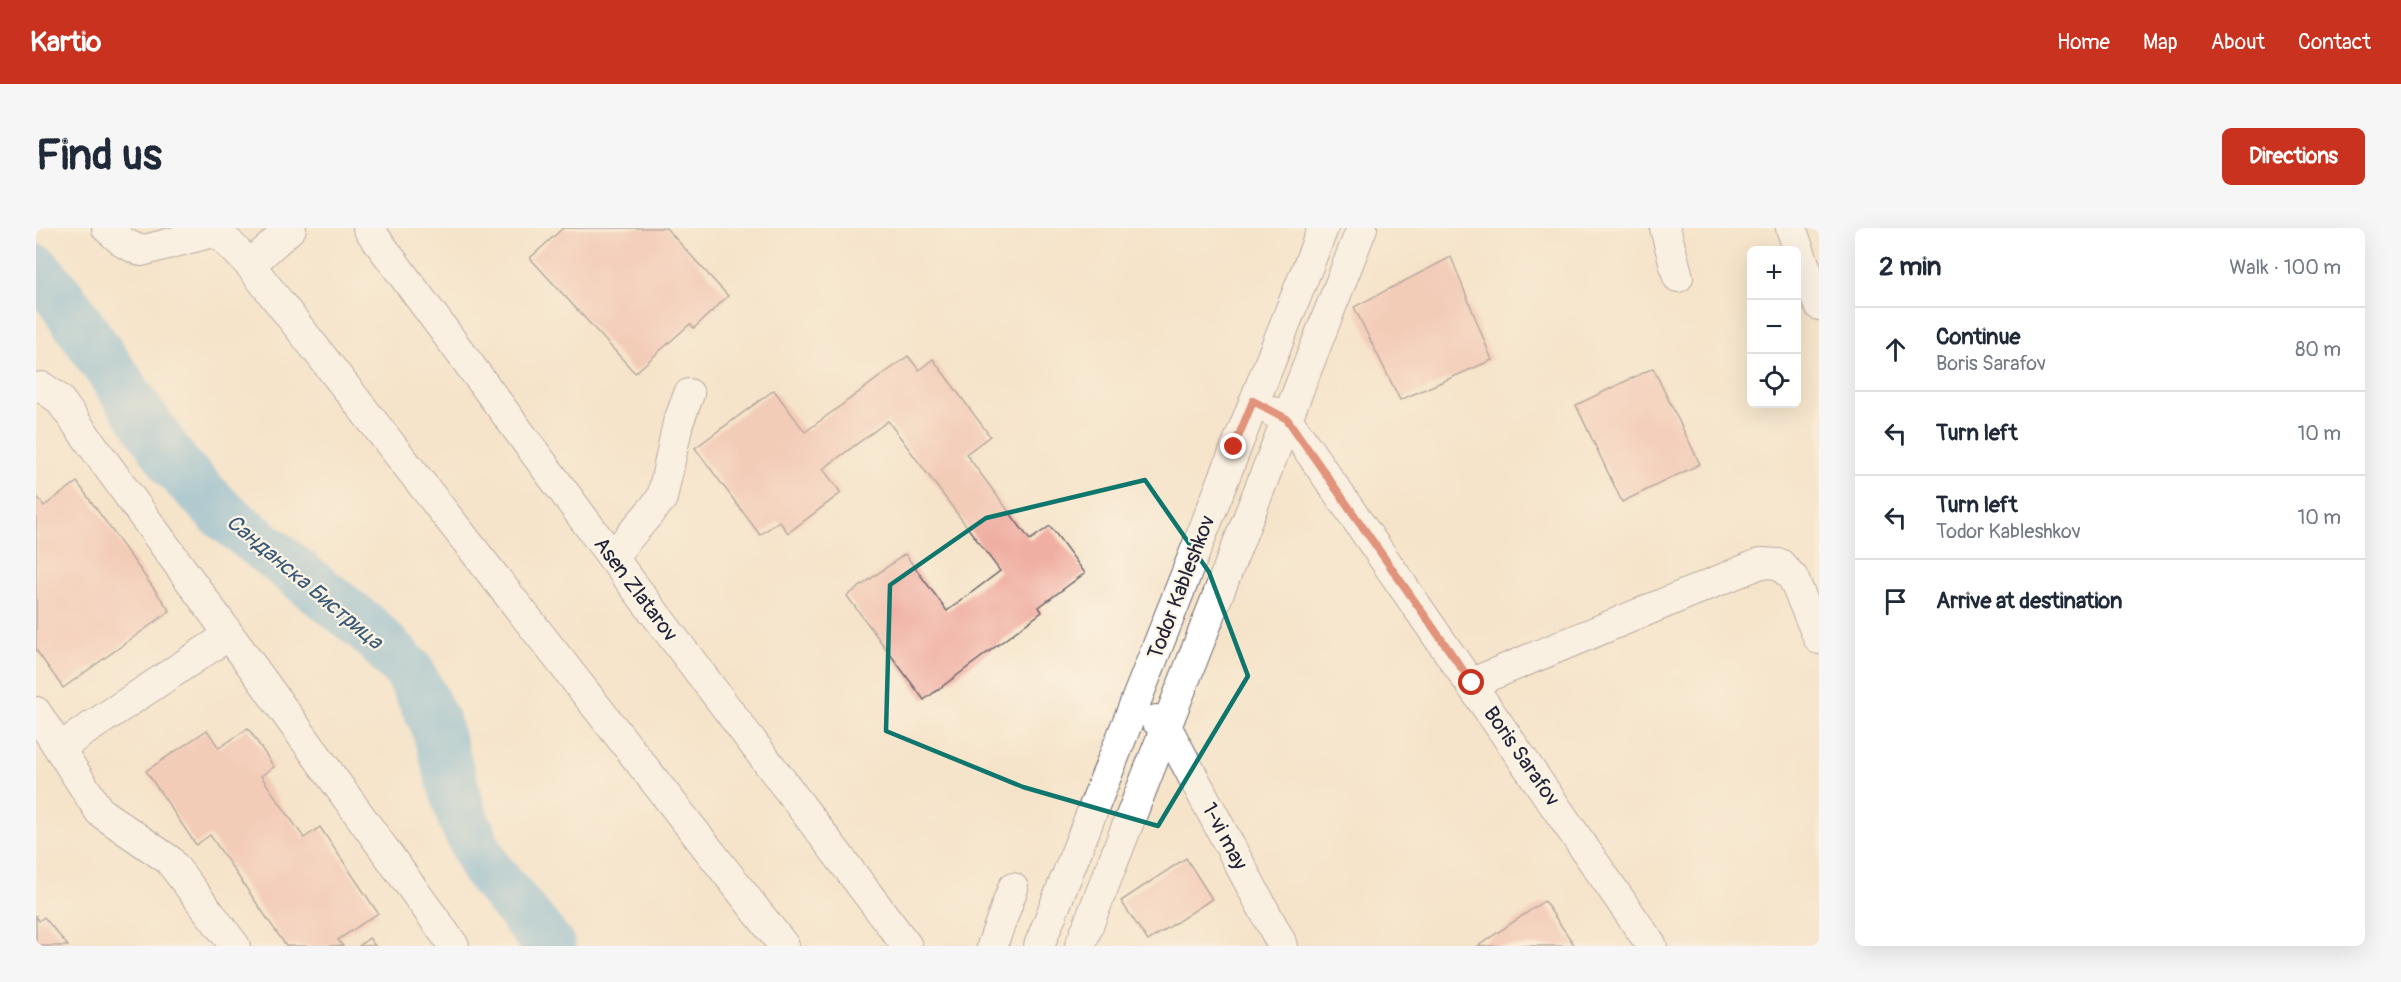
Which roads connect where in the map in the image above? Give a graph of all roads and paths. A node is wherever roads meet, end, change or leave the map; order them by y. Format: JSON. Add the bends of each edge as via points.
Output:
{"nodes":[{"id":1,"x":107,"y":228,"type":"edge"},
{"id":2,"x":291,"y":228,"type":"edge"},
{"id":3,"x":368,"y":228,"type":"edge"},
{"id":4,"x":1323,"y":228,"type":"edge"},
{"id":5,"x":1362,"y":228,"type":"edge"},
{"id":6,"x":1665,"y":228,"type":"edge"},
{"id":7,"x":1791,"y":228,"type":"edge"},
{"id":8,"x":250,"y":265,"type":"junction"},
{"id":9,"x":1678,"y":277,"type":"dead end"},
{"id":10,"x":1819,"y":305,"type":"edge"},
{"id":11,"x":36,"y":388,"type":"edge"},
{"id":12,"x":689,"y":394,"type":"dead end"},
{"id":13,"x":1253,"y":401,"type":"junction"},
{"id":14,"x":1287,"y":419,"type":"junction"},
{"id":15,"x":612,"y":558,"type":"junction"},
{"id":16,"x":229,"y":635,"type":"junction"},
{"id":17,"x":1819,"y":639,"type":"edge"},
{"id":18,"x":1472,"y":683,"type":"junction"},
{"id":19,"x":1132,"y":708,"type":"junction"},
{"id":20,"x":36,"y":712,"type":"edge"},
{"id":21,"x":1166,"y":726,"type":"junction"},
{"id":22,"x":59,"y":748,"type":"junction"},
{"id":23,"x":1013,"y":888,"type":"dead end"},
{"id":24,"x":235,"y":946,"type":"edge"},
{"id":25,"x":454,"y":946,"type":"edge"},
{"id":26,"x":784,"y":946,"type":"edge"},
{"id":27,"x":907,"y":946,"type":"edge"},
{"id":28,"x":992,"y":946,"type":"edge"},
{"id":29,"x":1039,"y":946,"type":"edge"},
{"id":30,"x":1080,"y":946,"type":"edge"},
{"id":31,"x":1283,"y":946,"type":"edge"},
{"id":32,"x":1652,"y":946,"type":"edge"}],
"edges":[{"from":1,"to":8,"type":"street","via":[[141,251],[213,232]]},
{"from":2,"to":8,"type":"street"},
{"from":3,"to":15,"type":"street","name":"Asen Zlatarov"},
{"from":4,"to":13,"type":"street","name":"Todor Kableshkov"},
{"from":5,"to":14,"type":"street","name":"Todor Kableshkov"},
{"from":6,"to":9,"type":"street"},
{"from":7,"to":10,"type":"street"},
{"from":8,"to":26,"type":"street"},
{"from":11,"to":16,"type":"street","via":[[42,387],[59,399]]},
{"from":12,"to":15,"type":"street","via":[[678,423],[662,498]]},
{"from":13,"to":14,"type":"street"},
{"from":13,"to":19,"type":"street","name":"Todor Kableshkov"},
{"from":14,"to":18,"type":"street","name":"Boris Sarafov"},
{"from":14,"to":21,"type":"street","name":"Todor Kableshkov"},
{"from":15,"to":27,"type":"street","name":"Asen Zlatarov"},
{"from":16,"to":22,"type":"street"},
{"from":16,"to":25,"type":"street"},
{"from":17,"to":18,"type":"street","via":[[1793,578],[1780,564],[1761,563]]},
{"from":18,"to":32,"type":"street","name":"Boris Sarafov"},
{"from":19,"to":21,"type":"street"},
{"from":19,"to":29,"type":"street","name":"Todor Kableshkov"},
{"from":20,"to":22,"type":"street"},
{"from":21,"to":30,"type":"street","name":"Todor Kableshkov"},
{"from":21,"to":31,"type":"street","name":"1-vi may"},
{"from":22,"to":24,"type":"street","via":[[100,812],[169,860]]},
{"from":23,"to":28,"type":"street"}]}
